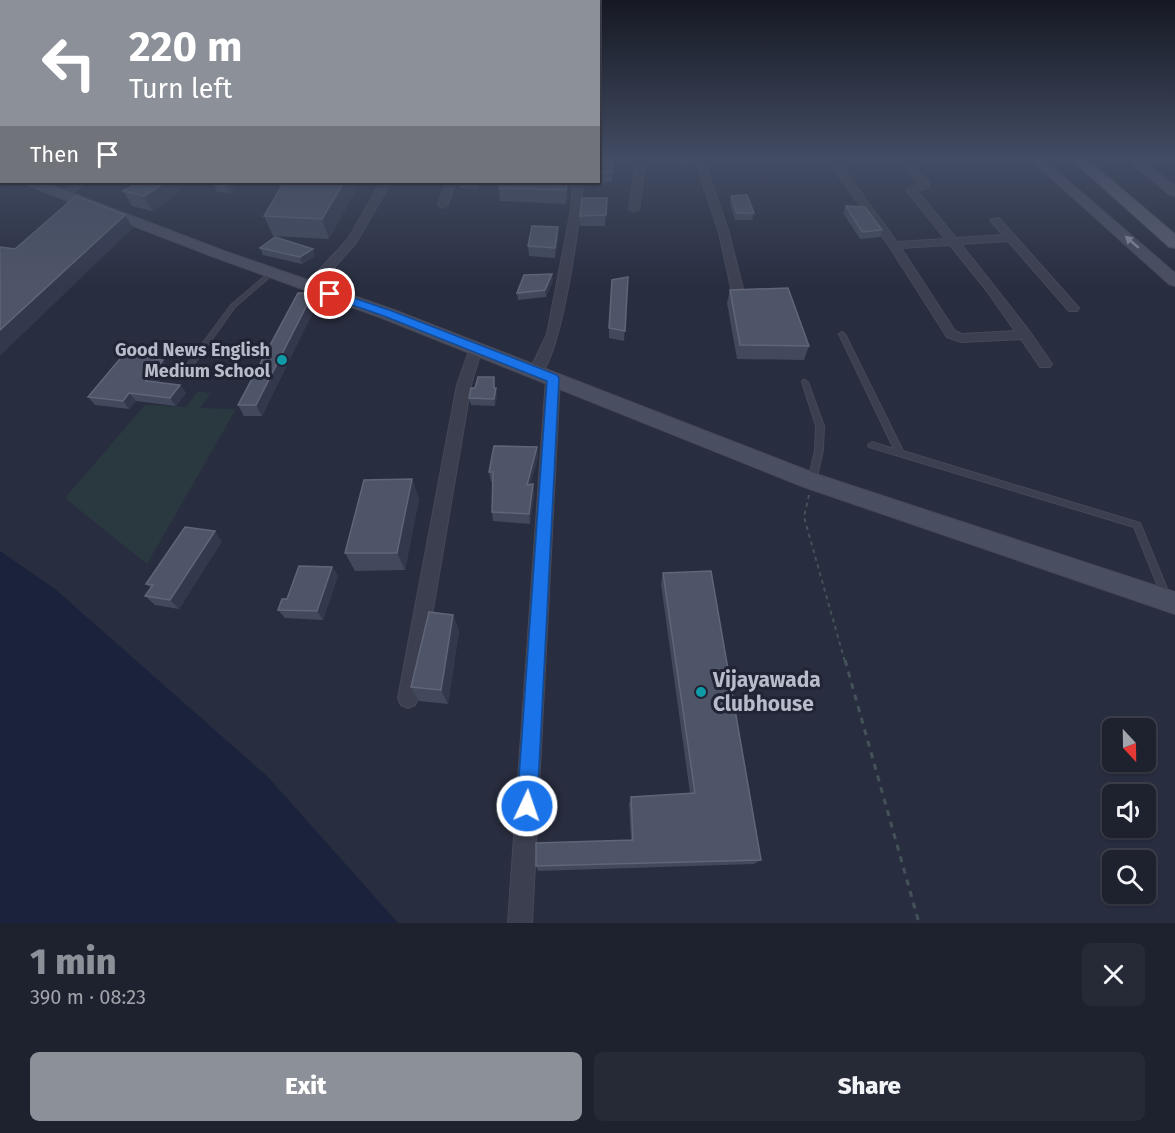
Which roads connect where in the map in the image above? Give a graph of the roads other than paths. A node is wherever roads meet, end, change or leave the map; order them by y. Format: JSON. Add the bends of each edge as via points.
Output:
{"nodes":[{"id":1,"x":89,"y":203,"type":"edge"},
{"id":2,"x":374,"y":203,"type":"edge"},
{"id":3,"x":576,"y":203,"type":"edge"},
{"id":4,"x":635,"y":203,"type":"edge"},
{"id":5,"x":714,"y":203,"type":"edge"},
{"id":6,"x":863,"y":203,"type":"edge"},
{"id":7,"x":922,"y":203,"type":"edge"},
{"id":8,"x":1086,"y":203,"type":"edge"},
{"id":9,"x":1131,"y":203,"type":"edge"},
{"id":10,"x":1151,"y":203,"type":"edge"},
{"id":11,"x":634,"y":209,"type":"dead end"},
{"id":12,"x":995,"y":220,"type":"dead end"},
{"id":13,"x":1175,"y":223,"type":"edge"},
{"id":14,"x":1011,"y":238,"type":"junction"},
{"id":15,"x":953,"y":241,"type":"junction"},
{"id":16,"x":1175,"y":243,"type":"edge"},
{"id":17,"x":894,"y":245,"type":"junction"},
{"id":18,"x":271,"y":273,"type":"junction"},
{"id":19,"x":1175,"y":281,"type":"edge"},
{"id":20,"x":310,"y":287,"type":"junction"},
{"id":21,"x":739,"y":297,"type":"edge"},
{"id":22,"x":1073,"y":308,"type":"dead end"},
{"id":23,"x":842,"y":334,"type":"dead end"},
{"id":24,"x":1026,"y":335,"type":"junction"},
{"id":25,"x":476,"y":348,"type":"junction"},
{"id":26,"x":1045,"y":364,"type":"dead end"},
{"id":27,"x":188,"y":369,"type":"dead end"},
{"id":28,"x":544,"y":375,"type":"junction"},
{"id":29,"x":805,"y":382,"type":"dead end"},
{"id":30,"x":872,"y":445,"type":"dead end"},
{"id":31,"x":900,"y":453,"type":"junction"},
{"id":32,"x":812,"y":481,"type":"junction"},
{"id":33,"x":1171,"y":601,"type":"edge"},
{"id":34,"x":408,"y":698,"type":"dead end"},
{"id":35,"x":520,"y":923,"type":"edge"}],
"edges":[{"from":1,"to":18,"type":"street"},
{"from":2,"to":20,"type":"street","via":[[352,241]]},
{"from":3,"to":28,"type":"street"},
{"from":4,"to":11,"type":"street"},
{"from":5,"to":21,"type":"street"},
{"from":6,"to":17,"type":"street"},
{"from":7,"to":15,"type":"street"},
{"from":19,"to":8,"type":"street","one_way":true},
{"from":9,"to":16,"type":"main road"},
{"from":10,"to":13,"type":"main road"},
{"from":12,"to":14,"type":"street"},
{"from":14,"to":15,"type":"street"},
{"from":14,"to":22,"type":"street"},
{"from":15,"to":17,"type":"street"},
{"from":15,"to":24,"type":"street"},
{"from":17,"to":24,"type":"street","via":[[955,337]]},
{"from":18,"to":20,"type":"street"},
{"from":18,"to":27,"type":"lane","via":[[232,306]]},
{"from":20,"to":25,"type":"street"},
{"from":23,"to":31,"type":"lane"},
{"from":24,"to":26,"type":"street"},
{"from":25,"to":28,"type":"street"},
{"from":25,"to":34,"type":"street","via":[[464,385]]},
{"from":28,"to":32,"type":"street"},
{"from":28,"to":35,"type":"street"},
{"from":29,"to":32,"type":"lane","via":[[820,426]]},
{"from":30,"to":31,"type":"lane"},
{"from":31,"to":33,"type":"lane","via":[[1137,525]]},
{"from":32,"to":33,"type":"street"}]}
